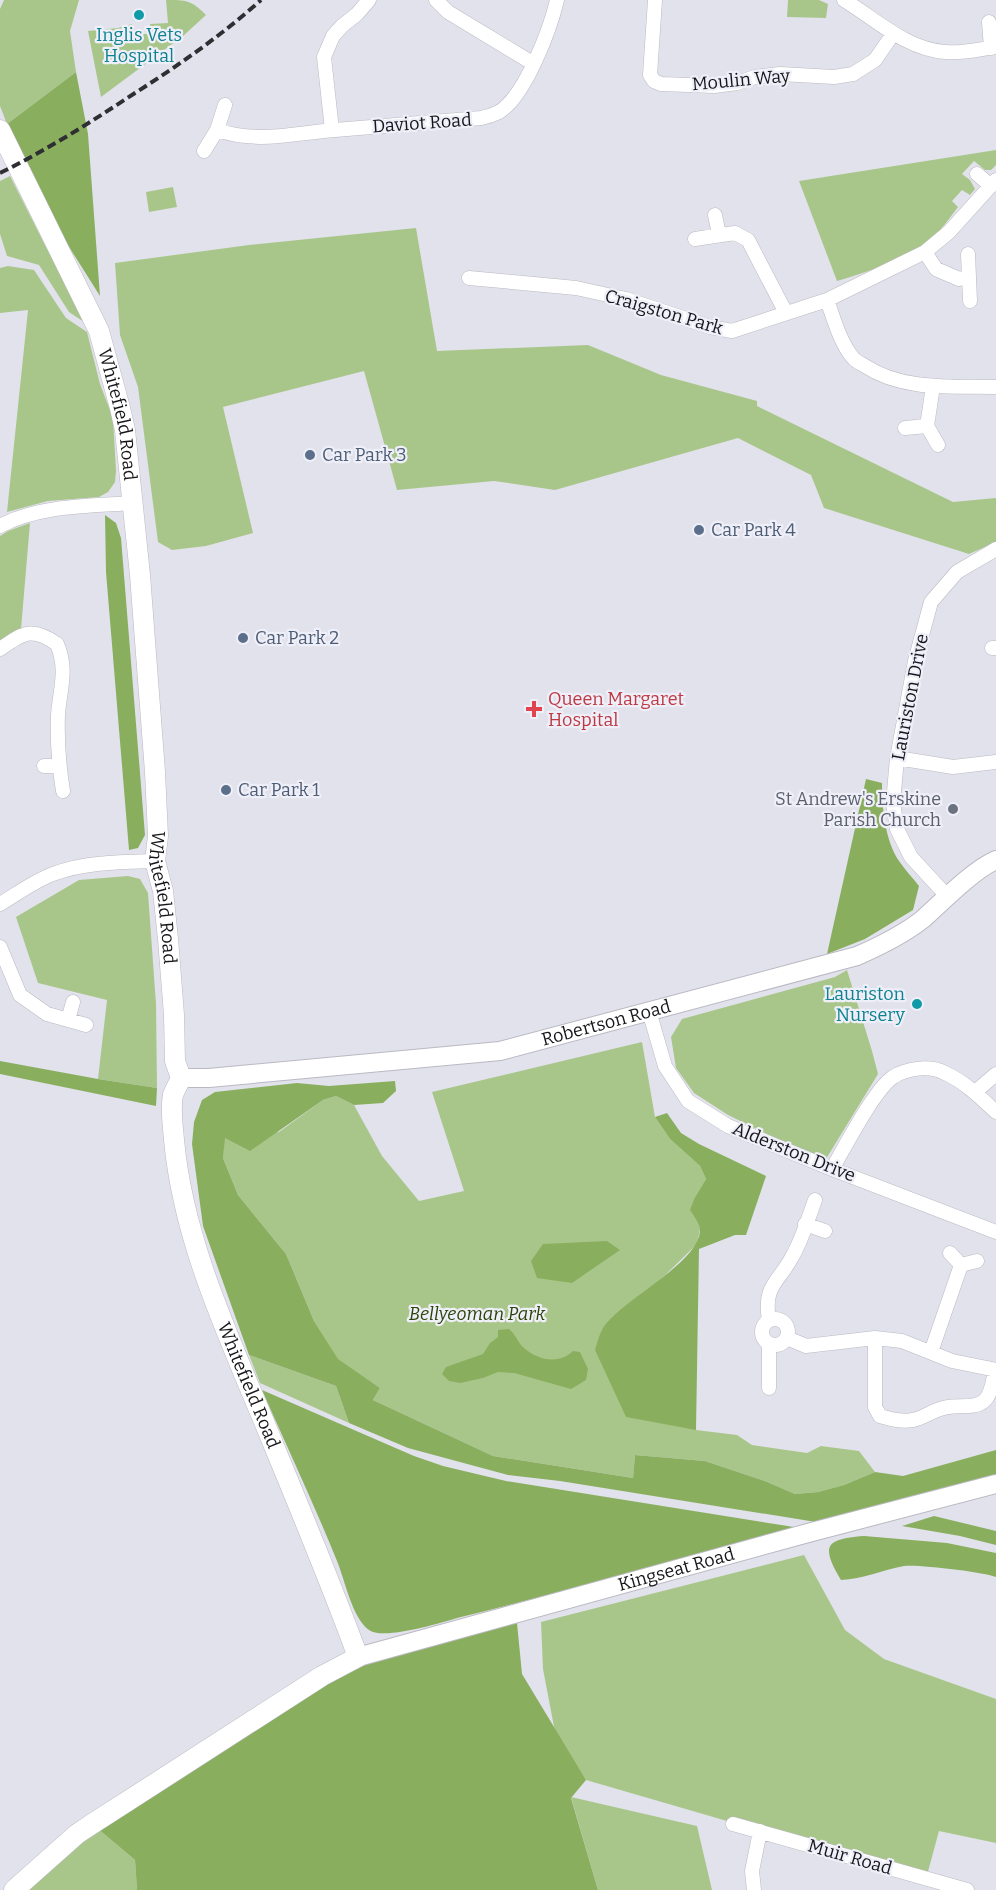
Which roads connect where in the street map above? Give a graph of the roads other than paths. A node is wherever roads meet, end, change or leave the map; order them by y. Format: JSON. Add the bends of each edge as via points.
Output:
{"nodes":[{"id":1,"x":369,"y":0,"type":"edge"},
{"id":2,"x":435,"y":0,"type":"edge"},
{"id":3,"x":557,"y":0,"type":"edge"},
{"id":4,"x":655,"y":0,"type":"edge"},
{"id":5,"x":844,"y":0,"type":"edge"},
{"id":6,"x":989,"y":22,"type":"dead end"},
{"id":7,"x":893,"y":34,"type":"junction"},
{"id":8,"x":994,"y":48,"type":"edge"},
{"id":9,"x":534,"y":64,"type":"junction"},
{"id":10,"x":225,"y":105,"type":"dead end"},
{"id":11,"x":0,"y":130,"type":"edge"},
{"id":12,"x":217,"y":130,"type":"junction"},
{"id":13,"x":332,"y":130,"type":"junction"},
{"id":14,"x":204,"y":151,"type":"dead end"},
{"id":15,"x":977,"y":174,"type":"dead end"},
{"id":16,"x":993,"y":183,"type":"edge"},
{"id":17,"x":715,"y":215,"type":"dead end"},
{"id":18,"x":719,"y":235,"type":"junction"},
{"id":19,"x":695,"y":239,"type":"dead end"},
{"id":20,"x":925,"y":252,"type":"junction"},
{"id":21,"x":968,"y":254,"type":"dead end"},
{"id":22,"x":969,"y":277,"type":"junction"},
{"id":23,"x":469,"y":278,"type":"dead end"},
{"id":24,"x":827,"y":300,"type":"junction"},
{"id":25,"x":970,"y":302,"type":"dead end"},
{"id":26,"x":786,"y":314,"type":"junction"},
{"id":27,"x":933,"y":386,"type":"junction"},
{"id":28,"x":996,"y":387,"type":"edge"},
{"id":29,"x":927,"y":426,"type":"junction"},
{"id":30,"x":905,"y":428,"type":"dead end"},
{"id":31,"x":938,"y":445,"type":"dead end"},
{"id":32,"x":133,"y":503,"type":"junction"},
{"id":33,"x":0,"y":526,"type":"edge"},
{"id":34,"x":996,"y":549,"type":"edge"},
{"id":35,"x":0,"y":650,"type":"edge"},
{"id":36,"x":897,"y":758,"type":"junction"},
{"id":37,"x":996,"y":762,"type":"edge"},
{"id":38,"x":44,"y":766,"type":"dead end"},
{"id":39,"x":59,"y":766,"type":"junction"},
{"id":40,"x":63,"y":791,"type":"dead end"},
{"id":41,"x":996,"y":860,"type":"edge"},
{"id":42,"x":155,"y":861,"type":"junction"},
{"id":43,"x":947,"y":896,"type":"junction"},
{"id":44,"x":0,"y":904,"type":"edge"},
{"id":45,"x":0,"y":947,"type":"edge"},
{"id":46,"x":73,"y":1002,"type":"dead end"},
{"id":47,"x":649,"y":1011,"type":"junction"},
{"id":48,"x":68,"y":1020,"type":"junction"},
{"id":49,"x":86,"y":1025,"type":"dead end"},
{"id":50,"x":996,"y":1074,"type":"edge"},
{"id":51,"x":181,"y":1078,"type":"junction"},
{"id":52,"x":975,"y":1092,"type":"junction"},
{"id":53,"x":996,"y":1112,"type":"edge"},
{"id":54,"x":832,"y":1169,"type":"junction"},
{"id":55,"x":815,"y":1200,"type":"dead end"},
{"id":56,"x":805,"y":1224,"type":"junction"},
{"id":57,"x":825,"y":1231,"type":"dead end"},
{"id":58,"x":996,"y":1232,"type":"edge"},
{"id":59,"x":950,"y":1253,"type":"dead end"},
{"id":60,"x":977,"y":1261,"type":"dead end"},
{"id":61,"x":961,"y":1265,"type":"junction"},
{"id":62,"x":769,"y":1320,"type":"junction"},
{"id":63,"x":787,"y":1338,"type":"junction"},
{"id":64,"x":875,"y":1338,"type":"junction"},
{"id":65,"x":770,"y":1344,"type":"junction"},
{"id":66,"x":931,"y":1352,"type":"junction"},
{"id":67,"x":995,"y":1370,"type":"edge"},
{"id":68,"x":769,"y":1388,"type":"dead end"},
{"id":69,"x":996,"y":1484,"type":"edge"},
{"id":70,"x":358,"y":1657,"type":"junction"},
{"id":71,"x":733,"y":1824,"type":"dead end"},
{"id":72,"x":760,"y":1832,"type":"junction"},
{"id":73,"x":958,"y":1889,"type":"edge"},
{"id":74,"x":14,"y":1890,"type":"edge"},
{"id":75,"x":754,"y":1890,"type":"edge"}],
"edges":[{"from":1,"to":13,"type":"street","via":[[333,36],[324,57]]},
{"from":2,"to":9,"type":"street","via":[[448,12]]},
{"from":3,"to":9,"type":"street","name":"Daviot Road"},
{"from":4,"to":7,"type":"street","name":"Moulin Way","via":[[651,75],[661,84],[714,86],[780,74],[854,74],[875,60]]},
{"from":5,"to":7,"type":"street"},
{"from":6,"to":8,"type":"street"},
{"from":7,"to":8,"type":"street","via":[[911,44],[945,52]]},
{"from":9,"to":13,"type":"street","name":"Daviot Road","via":[[506,106],[491,115]]},
{"from":10,"to":12,"type":"street"},
{"from":11,"to":32,"type":"main road","name":"Whitefield Road","via":[[99,331],[120,408]]},
{"from":12,"to":13,"type":"street","name":"Daviot Road","via":[[258,138]]},
{"from":12,"to":14,"type":"street"},
{"from":15,"to":16,"type":"street","name":"Craigston Park"},
{"from":16,"to":20,"type":"street","name":"Craigston Park","via":[[949,232]]},
{"from":17,"to":18,"type":"street"},
{"from":18,"to":19,"type":"street"},
{"from":18,"to":26,"type":"street","via":[[735,233],[748,240]]},
{"from":20,"to":22,"type":"street","via":[[936,270],[959,279]]},
{"from":20,"to":24,"type":"street","name":"Craigston Park"},
{"from":21,"to":22,"type":"street"},
{"from":22,"to":25,"type":"street"},
{"from":23,"to":26,"type":"street","name":"Craigston Park","via":[[576,288],[732,331]]},
{"from":24,"to":26,"type":"street","name":"Craigston Park"},
{"from":24,"to":27,"type":"street","via":[[854,360],[887,379]]},
{"from":27,"to":28,"type":"street"},
{"from":27,"to":29,"type":"street"},
{"from":29,"to":30,"type":"street"},
{"from":29,"to":31,"type":"street"},
{"from":32,"to":33,"type":"street","via":[[32,514]]},
{"from":32,"to":42,"type":"main road","name":"Whitefield Road","via":[[155,772]]},
{"from":34,"to":36,"type":"street","name":"Lauriston Drive","via":[[957,572],[931,602],[915,661]]},
{"from":35,"to":39,"type":"street","via":[[27,633],[37,633],[57,644],[64,666],[58,716]]},
{"from":36,"to":37,"type":"street","via":[[953,767]]},
{"from":36,"to":43,"type":"street","name":"Lauriston Drive","via":[[893,803],[897,829],[911,857]]},
{"from":38,"to":39,"type":"street"},
{"from":39,"to":40,"type":"street"},
{"from":41,"to":43,"type":"street","name":"Robertson Road"},
{"from":42,"to":44,"type":"street","via":[[75,868],[52,874]]},
{"from":42,"to":51,"type":"main road","name":"Whitefield Road","via":[[163,891],[175,1061]]},
{"from":43,"to":47,"type":"street","name":"Robertson Road","via":[[920,921],[857,956]]},
{"from":45,"to":48,"type":"street","via":[[20,995],[47,1014]]},
{"from":46,"to":48,"type":"street"},
{"from":47,"to":51,"type":"street","name":"Robertson Road","via":[[500,1051]]},
{"from":47,"to":54,"type":"street","name":"Alderston Drive","via":[[665,1066],[688,1101],[728,1126]]},
{"from":48,"to":49,"type":"street"},
{"from":50,"to":52,"type":"street"},
{"from":51,"to":70,"type":"main road","name":"Whitefield Road","via":[[173,1095],[172,1118],[182,1196],[195,1243],[210,1290]]},
{"from":52,"to":53,"type":"street"},
{"from":52,"to":54,"type":"street","via":[[945,1072],[931,1068],[892,1077],[880,1089]]},
{"from":54,"to":58,"type":"street","name":"Alderston Drive"},
{"from":55,"to":56,"type":"street"},
{"from":56,"to":57,"type":"street"},
{"from":56,"to":62,"type":"street","via":[[792,1256],[772,1286]]},
{"from":59,"to":61,"type":"street"},
{"from":60,"to":61,"type":"street"},
{"from":61,"to":66,"type":"street"},
{"from":62,"to":63,"type":"street","via":[[784,1323]]},
{"from":62,"to":65,"type":"street","via":[[762,1330],[763,1339]]},
{"from":63,"to":64,"type":"street","via":[[806,1346]]},
{"from":63,"to":65,"type":"street","via":[[777,1345]]},
{"from":64,"to":66,"type":"street","via":[[902,1341]]},
{"from":64,"to":67,"type":"street","via":[[875,1407],[880,1416],[897,1421],[915,1420],[943,1408],[978,1405],[988,1395]]},
{"from":65,"to":68,"type":"street"},
{"from":66,"to":67,"type":"street"},
{"from":69,"to":70,"type":"street","name":"Kingseat Road"},
{"from":70,"to":74,"type":"main road","via":[[322,1676],[76,1834]]},
{"from":71,"to":72,"type":"street","name":"Muir Road"},
{"from":72,"to":73,"type":"street","name":"Muir Road"},
{"from":72,"to":75,"type":"street","via":[[752,1871]]}]}
